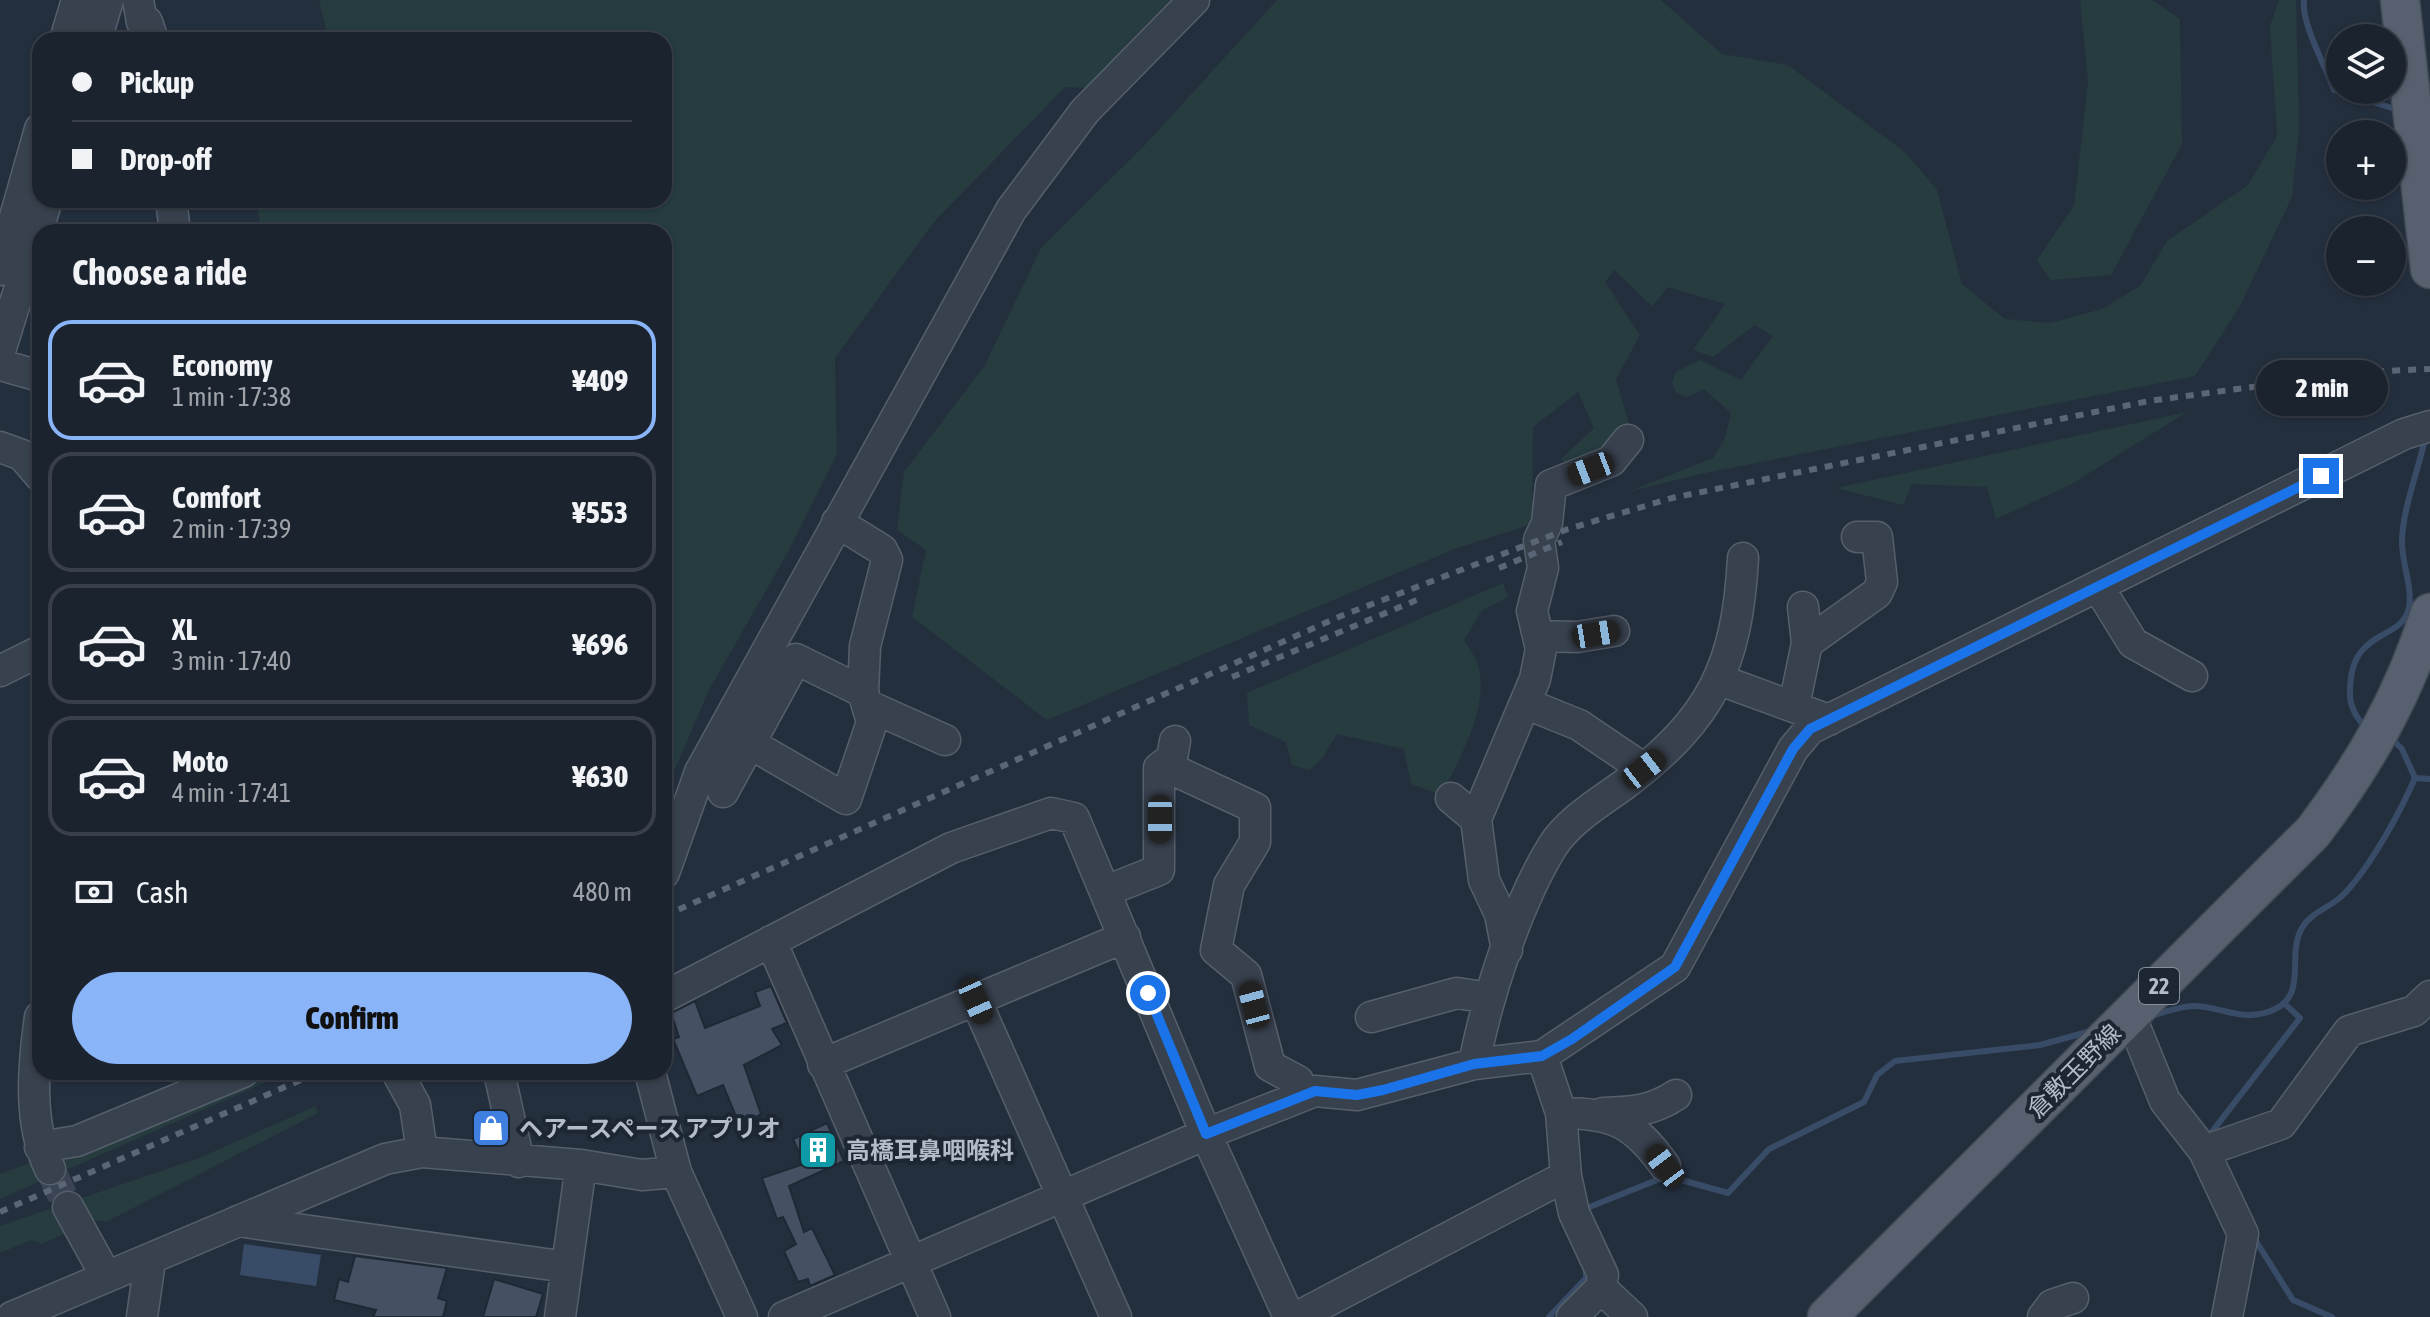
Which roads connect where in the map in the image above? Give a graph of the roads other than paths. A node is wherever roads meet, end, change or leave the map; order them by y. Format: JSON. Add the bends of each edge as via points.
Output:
{"nodes":[{"id":1,"x":77,"y":0,"type":"edge"},
{"id":2,"x":108,"y":0,"type":"edge"},
{"id":3,"x":1194,"y":0,"type":"edge"},
{"id":4,"x":2400,"y":0,"type":"edge"},
{"id":5,"x":67,"y":32,"type":"edge"},
{"id":6,"x":98,"y":32,"type":"edge"},
{"id":7,"x":32,"y":157,"type":"edge"},
{"id":8,"x":32,"y":248,"type":"edge"},
{"id":9,"x":2430,"y":255,"type":"edge"},
{"id":10,"x":2430,"y":269,"type":"edge"},
{"id":11,"x":0,"y":270,"type":"edge"},
{"id":12,"x":0,"y":351,"type":"edge"},
{"id":13,"x":0,"y":365,"type":"edge"},
{"id":14,"x":32,"y":374,"type":"edge"},
{"id":15,"x":2430,"y":426,"type":"edge"},
{"id":16,"x":1628,"y":440,"type":"dead end"},
{"id":17,"x":0,"y":447,"type":"edge"},
{"id":18,"x":32,"y":467,"type":"edge"},
{"id":19,"x":837,"y":522,"type":"junction"},
{"id":20,"x":1857,"y":537,"type":"dead end"},
{"id":21,"x":1743,"y":558,"type":"dead end"},
{"id":22,"x":2099,"y":588,"type":"junction"},
{"id":23,"x":1803,"y":607,"type":"dead end"},
{"id":24,"x":2430,"y":613,"type":"edge"},
{"id":25,"x":1614,"y":631,"type":"dead end"},
{"id":26,"x":1538,"y":636,"type":"junction"},
{"id":27,"x":1807,"y":643,"type":"junction"},
{"id":28,"x":32,"y":655,"type":"edge"},
{"id":29,"x":0,"y":671,"type":"edge"},
{"id":30,"x":2192,"y":676,"type":"dead end"},
{"id":31,"x":1720,"y":680,"type":"junction"},
{"id":32,"x":865,"y":698,"type":"junction"},
{"id":33,"x":1527,"y":704,"type":"junction"},
{"id":34,"x":1794,"y":706,"type":"junction"},
{"id":35,"x":1829,"y":720,"type":"junction"},
{"id":36,"x":945,"y":740,"type":"dead end"},
{"id":37,"x":751,"y":744,"type":"junction"},
{"id":38,"x":1644,"y":769,"type":"junction"},
{"id":39,"x":723,"y":792,"type":"dead end"},
{"id":40,"x":1451,"y":798,"type":"dead end"},
{"id":41,"x":1476,"y":819,"type":"junction"},
{"id":42,"x":672,"y":851,"type":"edge"},
{"id":43,"x":1106,"y":891,"type":"junction"},
{"id":44,"x":1125,"y":937,"type":"junction"},
{"id":45,"x":771,"y":941,"type":"junction"},
{"id":46,"x":1507,"y":950,"type":"junction"},
{"id":47,"x":672,"y":993,"type":"edge"},
{"id":48,"x":2430,"y":996,"type":"edge"},
{"id":49,"x":1489,"y":998,"type":"junction"},
{"id":50,"x":976,"y":1001,"type":"junction"},
{"id":51,"x":2130,"y":1015,"type":"junction"},
{"id":52,"x":1371,"y":1017,"type":"dead end"},
{"id":53,"x":1542,"y":1056,"type":"junction"},
{"id":54,"x":823,"y":1064,"type":"junction"},
{"id":55,"x":1474,"y":1064,"type":"junction"},
{"id":56,"x":36,"y":1080,"type":"edge"},
{"id":57,"x":224,"y":1080,"type":"edge"},
{"id":58,"x":401,"y":1080,"type":"edge"},
{"id":59,"x":501,"y":1080,"type":"edge"},
{"id":60,"x":652,"y":1080,"type":"edge"},
{"id":61,"x":1676,"y":1095,"type":"dead end"},
{"id":62,"x":1302,"y":1096,"type":"junction"},
{"id":63,"x":1561,"y":1113,"type":"junction"},
{"id":64,"x":1597,"y":1113,"type":"junction"},
{"id":65,"x":1206,"y":1134,"type":"junction"},
{"id":66,"x":2204,"y":1151,"type":"junction"},
{"id":67,"x":422,"y":1152,"type":"junction"},
{"id":68,"x":519,"y":1162,"type":"junction"},
{"id":69,"x":581,"y":1165,"type":"junction"},
{"id":70,"x":1665,"y":1166,"type":"dead end"},
{"id":71,"x":676,"y":1172,"type":"junction"},
{"id":72,"x":1566,"y":1176,"type":"junction"},
{"id":73,"x":1063,"y":1197,"type":"junction"},
{"id":74,"x":68,"y":1207,"type":"tunnel mouth"},
{"id":75,"x":238,"y":1221,"type":"junction"},
{"id":76,"x":150,"y":1261,"type":"junction"},
{"id":77,"x":912,"y":1264,"type":"junction"},
{"id":78,"x":567,"y":1267,"type":"junction"},
{"id":79,"x":106,"y":1276,"type":"junction"},
{"id":80,"x":1601,"y":1288,"type":"junction"},
{"id":81,"x":2073,"y":1298,"type":"dead end"},
{"id":82,"x":12,"y":1317,"type":"edge"},
{"id":83,"x":142,"y":1317,"type":"edge"},
{"id":84,"x":560,"y":1317,"type":"edge"},
{"id":85,"x":742,"y":1317,"type":"edge"},
{"id":86,"x":784,"y":1317,"type":"edge"},
{"id":87,"x":935,"y":1317,"type":"edge"},
{"id":88,"x":1116,"y":1317,"type":"edge"},
{"id":89,"x":1289,"y":1317,"type":"edge"},
{"id":90,"x":1297,"y":1317,"type":"edge"},
{"id":91,"x":1572,"y":1317,"type":"edge"},
{"id":92,"x":1632,"y":1317,"type":"edge"},
{"id":93,"x":1827,"y":1317,"type":"edge"},
{"id":94,"x":2043,"y":1317,"type":"edge"},
{"id":95,"x":2227,"y":1317,"type":"edge"}],
"edges":[{"from":1,"to":5,"type":"street"},
{"from":2,"to":6,"type":"street"},
{"from":3,"to":19,"type":"street","via":[[1085,111],[1011,210]]},
{"from":4,"to":9,"type":"main road"},
{"from":7,"to":11,"type":"street"},
{"from":8,"to":12,"type":"street"},
{"from":9,"to":10,"type":"main road"},
{"from":13,"to":14,"type":"street"},
{"from":15,"to":22,"type":"street","via":[[2404,434]]},
{"from":16,"to":26,"type":"street","via":[[1611,461],[1551,485],[1547,523],[1539,540],[1543,568],[1532,611]]},
{"from":17,"to":18,"type":"street","via":[[22,455]]},
{"from":19,"to":32,"type":"street","via":[[882,550],[887,560],[865,646]]},
{"from":19,"to":42,"type":"street","via":[[700,772]]},
{"from":20,"to":27,"type":"street","via":[[1877,537],[1882,582],[1877,593]]},
{"from":21,"to":31,"type":"street","via":[[1734,638]]},
{"from":22,"to":30,"type":"street","via":[[2133,643]]},
{"from":22,"to":35,"type":"street"},
{"from":23,"to":27,"type":"street"},
{"from":24,"to":51,"type":"main road","name":"倉敷玉野線","number":"22","via":[[2412,667],[2373,748],[2348,786],[2313,832]]},
{"from":25,"to":26,"type":"street"},
{"from":26,"to":33,"type":"street","via":[[1541,649]]},
{"from":27,"to":34,"type":"street"},
{"from":28,"to":29,"type":"street"},
{"from":31,"to":34,"type":"street"},
{"from":31,"to":38,"type":"street","via":[[1661,756]]},
{"from":32,"to":36,"type":"street"},
{"from":32,"to":37,"type":"street","via":[[796,659]]},
{"from":32,"to":37,"type":"street","via":[[872,722],[846,799]]},
{"from":33,"to":38,"type":"street","via":[[1579,725]]},
{"from":33,"to":41,"type":"street","via":[[1501,752]]},
{"from":34,"to":35,"type":"street"},
{"from":35,"to":53,"type":"street","via":[[1810,729],[1793,749],[1675,967]]},
{"from":37,"to":39,"type":"street"},
{"from":38,"to":46,"type":"street","via":[[1575,821],[1552,846]]},
{"from":40,"to":41,"type":"street"},
{"from":41,"to":46,"type":"street","via":[[1484,880],[1500,914]]},
{"from":43,"to":44,"type":"street"},
{"from":43,"to":45,"type":"street","via":[[1074,818],[1051,813],[951,848]]},
{"from":43,"to":62,"type":"street","via":[[1159,870],[1159,768],[1169,753],[1255,808],[1255,842],[1229,885],[1216,950],[1246,975],[1270,1066],[1298,1081]]},
{"from":44,"to":50,"type":"street"},
{"from":44,"to":65,"type":"street"},
{"from":45,"to":47,"type":"street"},
{"from":45,"to":54,"type":"street"},
{"from":46,"to":49,"type":"street"},
{"from":48,"to":66,"type":"street","via":[[2414,1011],[2349,1031],[2281,1124]]},
{"from":49,"to":52,"type":"street","via":[[1457,993]]},
{"from":49,"to":55,"type":"street"},
{"from":50,"to":54,"type":"street"},
{"from":50,"to":73,"type":"street"},
{"from":51,"to":66,"type":"street","via":[[2165,1101]]},
{"from":51,"to":93,"type":"main road","name":"倉敷玉野線","number":"22"},
{"from":53,"to":55,"type":"street"},
{"from":53,"to":63,"type":"street"},
{"from":54,"to":77,"type":"street"},
{"from":55,"to":62,"type":"street","via":[[1370,1093],[1315,1091]]},
{"from":56,"to":57,"type":"street","via":[[34,1104],[45,1158]]},
{"from":58,"to":67,"type":"street","via":[[415,1105]]},
{"from":59,"to":68,"type":"street"},
{"from":60,"to":71,"type":"street"},
{"from":61,"to":64,"type":"street","via":[[1639,1112]]},
{"from":62,"to":65,"type":"street"},
{"from":63,"to":64,"type":"street"},
{"from":63,"to":72,"type":"street"},
{"from":64,"to":70,"type":"street","via":[[1622,1122],[1646,1140]]},
{"from":65,"to":73,"type":"street"},
{"from":65,"to":89,"type":"street"},
{"from":66,"to":95,"type":"street","via":[[2243,1234]]},
{"from":67,"to":68,"type":"street"},
{"from":67,"to":75,"type":"street","via":[[346,1172]]},
{"from":68,"to":69,"type":"street"},
{"from":69,"to":71,"type":"street","via":[[642,1175]]},
{"from":69,"to":78,"type":"street"},
{"from":71,"to":85,"type":"street"},
{"from":72,"to":80,"type":"street","via":[[1574,1213],[1603,1275]]},
{"from":72,"to":90,"type":"street"},
{"from":73,"to":77,"type":"street"},
{"from":73,"to":88,"type":"street"},
{"from":74,"to":79,"type":"street"},
{"from":75,"to":76,"type":"street"},
{"from":75,"to":78,"type":"street"},
{"from":76,"to":79,"type":"street"},
{"from":76,"to":83,"type":"street"},
{"from":77,"to":86,"type":"street"},
{"from":77,"to":87,"type":"street"},
{"from":78,"to":84,"type":"street"},
{"from":79,"to":82,"type":"street"},
{"from":80,"to":91,"type":"street"},
{"from":80,"to":92,"type":"street"},
{"from":81,"to":94,"type":"street","via":[[2052,1305]]}]}
